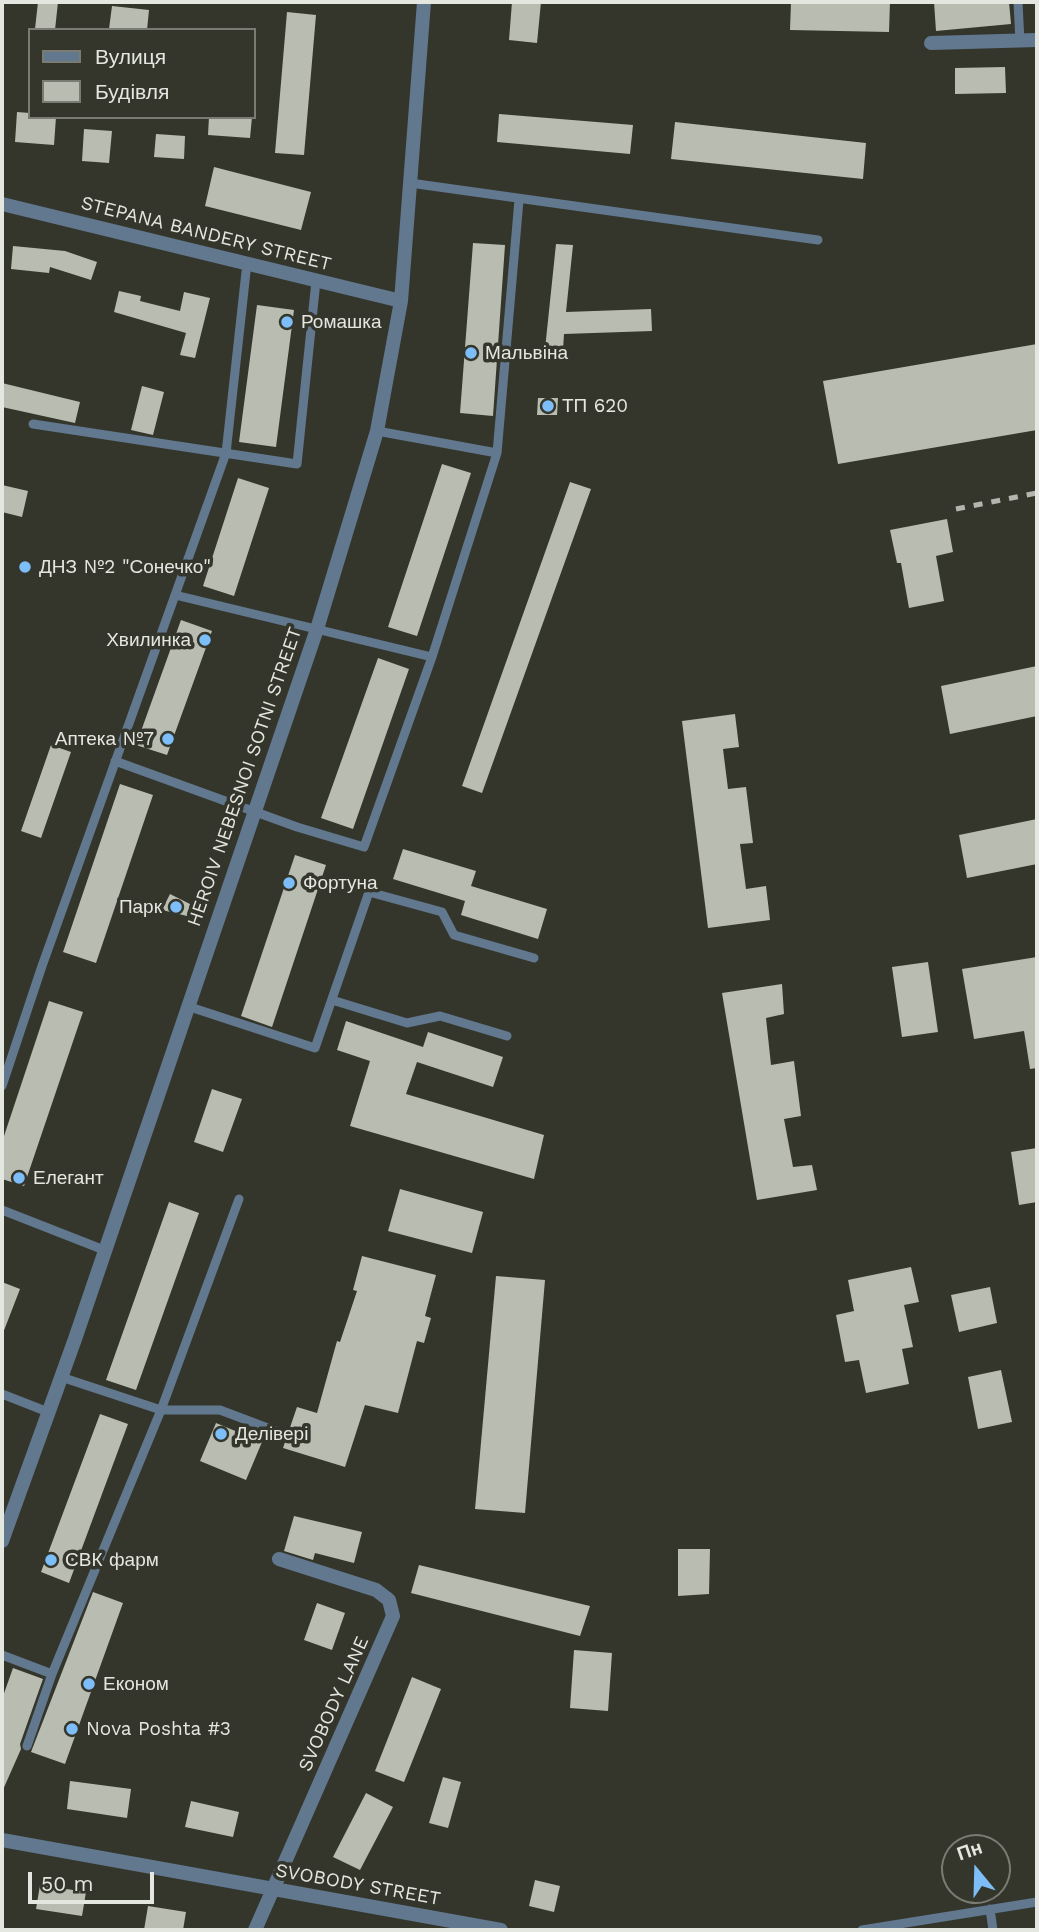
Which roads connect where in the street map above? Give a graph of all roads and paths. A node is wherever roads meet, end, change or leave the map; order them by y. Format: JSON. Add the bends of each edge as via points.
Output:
{"nodes":[{"id":1,"x":424,"y":2,"type":"edge"},
{"id":2,"x":1018,"y":2,"type":"edge"},
{"id":3,"x":1037,"y":40,"type":"edge"},
{"id":4,"x":1020,"y":42,"type":"junction"},
{"id":5,"x":931,"y":43,"type":"dead end"},
{"id":6,"x":410,"y":183,"type":"junction"},
{"id":7,"x":519,"y":200,"type":"junction"},
{"id":8,"x":2,"y":204,"type":"edge"},
{"id":9,"x":818,"y":240,"type":"dead end"},
{"id":10,"x":247,"y":263,"type":"junction"},
{"id":11,"x":316,"y":281,"type":"junction"},
{"id":12,"x":401,"y":301,"type":"junction"},
{"id":13,"x":33,"y":424,"type":"dead end"},
{"id":14,"x":377,"y":430,"type":"junction"},
{"id":15,"x":226,"y":453,"type":"junction"},
{"id":16,"x":497,"y":453,"type":"junction"},
{"id":17,"x":176,"y":594,"type":"junction"},
{"id":18,"x":317,"y":629,"type":"junction"},
{"id":19,"x":432,"y":657,"type":"junction"},
{"id":20,"x":115,"y":761,"type":"junction"},
{"id":21,"x":255,"y":811,"type":"junction"},
{"id":22,"x":534,"y":958,"type":"dead end"},
{"id":23,"x":332,"y":1000,"type":"junction"},
{"id":24,"x":187,"y":1006,"type":"junction"},
{"id":25,"x":508,"y":1036,"type":"dead end"},
{"id":26,"x":2,"y":1086,"type":"edge"},
{"id":27,"x":239,"y":1199,"type":"dead end"},
{"id":28,"x":2,"y":1210,"type":"edge"},
{"id":29,"x":104,"y":1250,"type":"junction"},
{"id":30,"x":61,"y":1377,"type":"junction"},
{"id":31,"x":2,"y":1394,"type":"edge"},
{"id":32,"x":161,"y":1410,"type":"junction"},
{"id":33,"x":48,"y":1412,"type":"junction"},
{"id":34,"x":281,"y":1433,"type":"dead end"},
{"id":35,"x":2,"y":1541,"type":"edge"},
{"id":36,"x":279,"y":1559,"type":"dead end"},
{"id":37,"x":2,"y":1655,"type":"edge"},
{"id":38,"x":52,"y":1674,"type":"junction"},
{"id":39,"x":27,"y":1746,"type":"dead end"},
{"id":40,"x":2,"y":1840,"type":"edge"},
{"id":41,"x":272,"y":1890,"type":"junction"},
{"id":42,"x":1037,"y":1902,"type":"edge"},
{"id":43,"x":990,"y":1909,"type":"junction"},
{"id":44,"x":255,"y":1930,"type":"edge"},
{"id":45,"x":501,"y":1930,"type":"edge"},
{"id":46,"x":862,"y":1930,"type":"edge"},
{"id":47,"x":993,"y":1930,"type":"edge"}],
"edges":[{"from":1,"to":6,"type":"street","name":"HEROIV NEBESNOI SOTNI STREET"},
{"from":2,"to":4,"type":"lane"},
{"from":3,"to":4,"type":"street"},
{"from":4,"to":5,"type":"street"},
{"from":6,"to":7,"type":"lane"},
{"from":6,"to":12,"type":"street","name":"HEROIV NEBESNOI SOTNI STREET"},
{"from":7,"to":9,"type":"lane"},
{"from":7,"to":16,"type":"lane"},
{"from":8,"to":10,"type":"street","name":"STEPANA BANDERY STREET"},
{"from":10,"to":11,"type":"street","name":"STEPANA BANDERY STREET"},
{"from":10,"to":15,"type":"lane"},
{"from":11,"to":12,"type":"street","name":"STEPANA BANDERY STREET"},
{"from":11,"to":15,"type":"lane","via":[[297,464]]},
{"from":12,"to":14,"type":"street","name":"HEROIV NEBESNOI SOTNI STREET"},
{"from":13,"to":15,"type":"lane"},
{"from":14,"to":16,"type":"lane"},
{"from":14,"to":18,"type":"street","name":"HEROIV NEBESNOI SOTNI STREET"},
{"from":15,"to":17,"type":"lane"},
{"from":16,"to":19,"type":"lane"},
{"from":17,"to":18,"type":"lane"},
{"from":17,"to":20,"type":"lane"},
{"from":18,"to":19,"type":"lane"},
{"from":18,"to":21,"type":"street","name":"HEROIV NEBESNOI SOTNI STREET"},
{"from":19,"to":21,"type":"lane","via":[[364,847]]},
{"from":20,"to":21,"type":"lane"},
{"from":20,"to":26,"type":"lane"},
{"from":21,"to":24,"type":"street","name":"HEROIV NEBESNOI SOTNI STREET"},
{"from":22,"to":23,"type":"lane","via":[[454,934],[442,912],[369,892]]},
{"from":23,"to":24,"type":"lane","via":[[315,1048]]},
{"from":23,"to":25,"type":"lane","via":[[407,1023],[440,1016]]},
{"from":24,"to":29,"type":"street","name":"HEROIV NEBESNOI SOTNI STREET"},
{"from":27,"to":32,"type":"lane"},
{"from":28,"to":29,"type":"lane"},
{"from":29,"to":30,"type":"street","name":"HEROIV NEBESNOI SOTNI STREET"},
{"from":30,"to":32,"type":"lane"},
{"from":30,"to":33,"type":"street","name":"HEROIV NEBESNOI SOTNI STREET"},
{"from":31,"to":33,"type":"lane"},
{"from":32,"to":34,"type":"lane","via":[[220,1410]]},
{"from":32,"to":38,"type":"lane"},
{"from":33,"to":35,"type":"street","name":"HEROIV NEBESNOI SOTNI STREET"},
{"from":36,"to":41,"type":"street","name":"SVOBODY LANE","via":[[376,1590],[389,1600],[393,1616]]},
{"from":37,"to":38,"type":"lane"},
{"from":38,"to":39,"type":"lane"},
{"from":40,"to":41,"type":"street","name":"SVOBODY STREET"},
{"from":41,"to":44,"type":"street","name":"SVOBODY LANE"},
{"from":41,"to":45,"type":"street","name":"SVOBODY STREET"},
{"from":42,"to":43,"type":"lane"},
{"from":43,"to":46,"type":"lane"},
{"from":43,"to":47,"type":"lane"}]}
